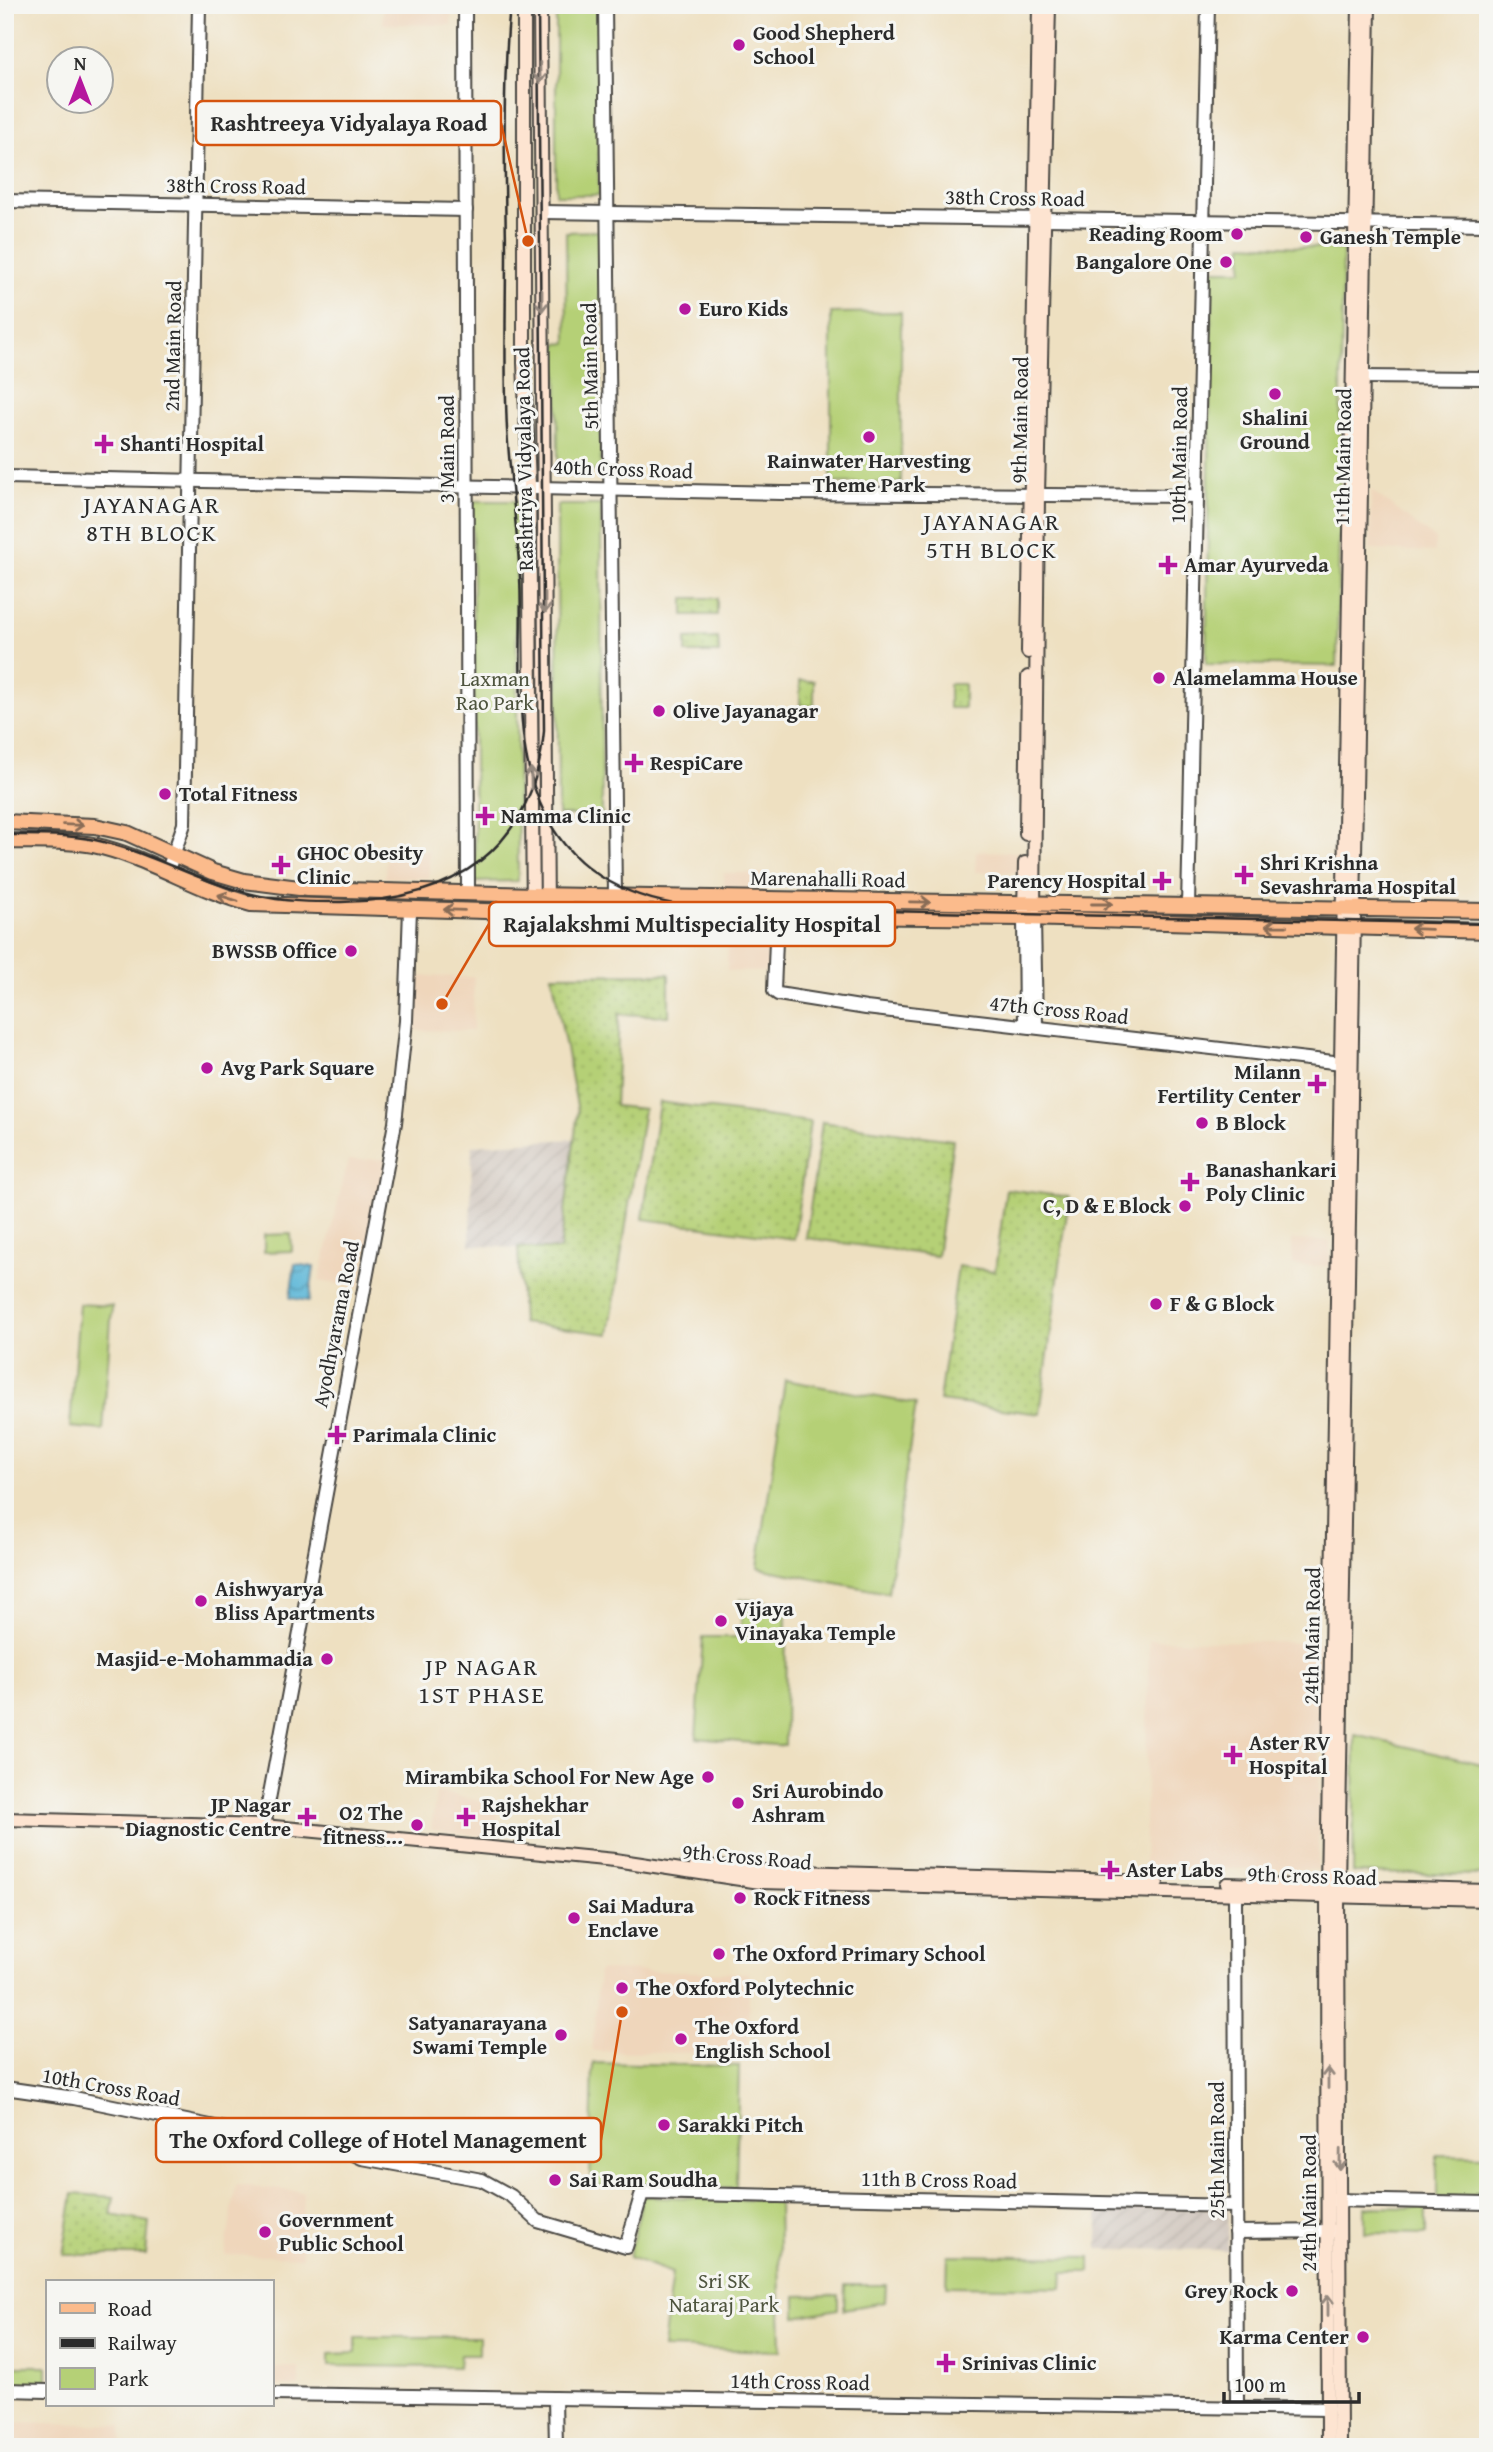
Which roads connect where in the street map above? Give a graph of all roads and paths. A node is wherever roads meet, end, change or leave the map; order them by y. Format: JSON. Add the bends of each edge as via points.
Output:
{"nodes":[{"id":1,"x":199,"y":5,"type":"edge"},
{"id":2,"x":465,"y":5,"type":"edge"},
{"id":3,"x":524,"y":5,"type":"edge"},
{"id":4,"x":540,"y":5,"type":"edge"},
{"id":5,"x":605,"y":5,"type":"edge"},
{"id":6,"x":1039,"y":5,"type":"edge"},
{"id":7,"x":1049,"y":5,"type":"edge"},
{"id":8,"x":1208,"y":5,"type":"edge"},
{"id":9,"x":1359,"y":5,"type":"edge"},
{"id":10,"x":1369,"y":5,"type":"edge"},
{"id":11,"x":5,"y":201,"type":"edge"},
{"id":12,"x":195,"y":205,"type":"junction"},
{"id":13,"x":466,"y":210,"type":"junction"},
{"id":14,"x":607,"y":211,"type":"junction"},
{"id":15,"x":541,"y":212,"type":"junction"},
{"id":16,"x":1039,"y":218,"type":"junction"},
{"id":17,"x":1204,"y":221,"type":"junction"},
{"id":18,"x":1361,"y":223,"type":"junction"},
{"id":19,"x":1488,"y":225,"type":"edge"},
{"id":20,"x":1358,"y":377,"type":"junction"},
{"id":21,"x":1488,"y":378,"type":"edge"},
{"id":22,"x":5,"y":477,"type":"edge"},
{"id":23,"x":190,"y":480,"type":"junction"},
{"id":24,"x":467,"y":484,"type":"junction"},
{"id":25,"x":529,"y":485,"type":"junction"},
{"id":26,"x":544,"y":485,"type":"junction"},
{"id":27,"x":611,"y":489,"type":"junction"},
{"id":28,"x":1033,"y":495,"type":"junction"},
{"id":29,"x":1197,"y":496,"type":"junction"},
{"id":30,"x":5,"y":822,"type":"edge"},
{"id":31,"x":5,"y":841,"type":"edge"},
{"id":32,"x":173,"y":854,"type":"junction"},
{"id":33,"x":167,"y":870,"type":"junction"},
{"id":34,"x":468,"y":893,"type":"junction"},
{"id":35,"x":540,"y":895,"type":"junction"},
{"id":36,"x":615,"y":895,"type":"junction"},
{"id":37,"x":1188,"y":906,"type":"junction"},
{"id":38,"x":410,"y":909,"type":"junction"},
{"id":39,"x":1350,"y":910,"type":"junction"},
{"id":40,"x":1029,"y":911,"type":"junction"},
{"id":41,"x":1488,"y":911,"type":"edge"},
{"id":42,"x":540,"y":913,"type":"junction"},
{"id":43,"x":776,"y":915,"type":"junction"},
{"id":44,"x":1349,"y":927,"type":"junction"},
{"id":45,"x":1488,"y":931,"type":"edge"},
{"id":46,"x":1030,"y":1026,"type":"junction"},
{"id":47,"x":1342,"y":1063,"type":"junction"},
{"id":48,"x":5,"y":1813,"type":"edge"},
{"id":49,"x":5,"y":1819,"type":"edge"},
{"id":50,"x":265,"y":1823,"type":"junction"},
{"id":51,"x":1332,"y":1891,"type":"junction"},
{"id":52,"x":1488,"y":1891,"type":"edge"},
{"id":53,"x":1235,"y":1893,"type":"junction"},
{"id":54,"x":1488,"y":1900,"type":"edge"},
{"id":55,"x":5,"y":2088,"type":"edge"},
{"id":56,"x":642,"y":2193,"type":"joint"},
{"id":57,"x":1333,"y":2200,"type":"junction"},
{"id":58,"x":1488,"y":2203,"type":"edge"},
{"id":59,"x":1236,"y":2206,"type":"junction"},
{"id":60,"x":1334,"y":2231,"type":"junction"},
{"id":61,"x":1236,"y":2232,"type":"junction"},
{"id":62,"x":5,"y":2390,"type":"edge"},
{"id":63,"x":46,"y":2391,"type":"edge"},
{"id":64,"x":273,"y":2394,"type":"edge"},
{"id":65,"x":555,"y":2398,"type":"junction"},
{"id":66,"x":1237,"y":2407,"type":"junction"},
{"id":67,"x":1328,"y":2409,"type":"junction"},
{"id":68,"x":556,"y":2447,"type":"edge"},
{"id":69,"x":1328,"y":2447,"type":"edge"},
{"id":70,"x":1340,"y":2447,"type":"edge"}],
"edges":[{"from":1,"to":12,"type":"street","name":"2nd Main Road"},
{"from":2,"to":13,"type":"street","name":"3 Main Road"},
{"from":3,"to":25,"type":"main road","name":"Rashtriya Vidyalaya Road","via":[[524,363]]},
{"from":4,"to":15,"type":"main road","name":"Rashtriya Vidyalaya Road","one_way":true},
{"from":5,"to":14,"type":"street","name":"5th Main Road"},
{"from":6,"to":16,"type":"main road","name":"9th Main Road"},
{"from":7,"to":16,"type":"main road","name":"9th Main Road"},
{"from":8,"to":17,"type":"street","name":"10th Main Road"},
{"from":9,"to":18,"type":"main road","name":"11th Main Road"},
{"from":10,"to":18,"type":"main road","name":"11th Main Road"},
{"from":11,"to":12,"type":"street","name":"38th Cross Road"},
{"from":12,"to":13,"type":"street","name":"38th Cross Road"},
{"from":12,"to":23,"type":"street","name":"2nd Main Road"},
{"from":13,"to":24,"type":"street","name":"3 Main Road"},
{"from":14,"to":15,"type":"street","name":"38th Cross Road"},
{"from":14,"to":16,"type":"street","name":"38th Cross Road"},
{"from":14,"to":27,"type":"street","name":"5th Main Road"},
{"from":15,"to":26,"type":"main road","name":"Rashtriya Vidyalaya Road","one_way":true},
{"from":16,"to":17,"type":"street","name":"38th Cross Road"},
{"from":16,"to":28,"type":"main road","name":"9th Main Road"},
{"from":17,"to":18,"type":"street","name":"38th Cross Road"},
{"from":17,"to":29,"type":"street","name":"10th Main Road"},
{"from":18,"to":19,"type":"street","name":"38th Cross Road"},
{"from":18,"to":20,"type":"main road","name":"11th Main Road"},
{"from":20,"to":21,"type":"street"},
{"from":20,"to":39,"type":"main road","name":"11th Main Road"},
{"from":22,"to":23,"type":"street","name":"40th Cross Road"},
{"from":23,"to":24,"type":"street","name":"40th Cross Road"},
{"from":23,"to":32,"type":"street","name":"2nd Main Road","via":[[184,824]]},
{"from":24,"to":25,"type":"street","name":"40th Cross Road"},
{"from":24,"to":34,"type":"street","name":"3 Main Road"},
{"from":25,"to":26,"type":"street","name":"40th Cross Road"},
{"from":35,"to":25,"type":"main road","name":"Rashtriya Vidyalaya Road","one_way":true},
{"from":26,"to":27,"type":"street","name":"40th Cross Road"},
{"from":26,"to":35,"type":"main road","name":"Rashtriya Vidyalaya Road","one_way":true},
{"from":27,"to":28,"type":"street","name":"40th Cross Road"},
{"from":27,"to":36,"type":"street","name":"5th Main Road"},
{"from":28,"to":29,"type":"street","name":"40th Cross Road"},
{"from":28,"to":40,"type":"main road","name":"9th Main Road"},
{"from":29,"to":37,"type":"street","name":"10th Main Road"},
{"from":30,"to":32,"type":"main road","name":"Marenahalli Road","one_way":true,"via":[[95,826],[127,833]]},
{"from":31,"to":33,"type":"main road","name":"Marenahalli Road","via":[[92,845]]},
{"from":32,"to":33,"type":"street"},
{"from":32,"to":34,"type":"main road","name":"Marenahalli Road","via":[[244,881],[307,889]]},
{"from":38,"to":33,"type":"main road","name":"Marenahalli Road","one_way":true,"via":[[251,904],[220,896]]},
{"from":34,"to":35,"type":"main road","name":"Marenahalli Road"},
{"from":35,"to":36,"type":"main road","name":"Marenahalli Road"},
{"from":35,"to":42,"type":"main road","name":"Rashtriya Vidyalaya Road"},
{"from":36,"to":40,"type":"main road","name":"Marenahalli Road","one_way":true},
{"from":37,"to":39,"type":"main road","name":"Marenahalli Road"},
{"from":40,"to":37,"type":"main road","name":"Marenahalli Road","one_way":true},
{"from":42,"to":38,"type":"main road","name":"Marenahalli Road","one_way":true},
{"from":38,"to":50,"type":"street","name":"Ayodhyarama Road","via":[[406,1021],[395,1123]]},
{"from":39,"to":41,"type":"main road","name":"Marenahalli Road"},
{"from":39,"to":44,"type":"main road","name":"24th Main Road"},
{"from":40,"to":43,"type":"main road","name":"Marenahalli Road"},
{"from":44,"to":40,"type":"main road","name":"Marenahalli Road","one_way":true},
{"from":40,"to":46,"type":"street"},
{"from":42,"to":43,"type":"main road","name":"Marenahalli Road"},
{"from":43,"to":46,"type":"street","name":"47th Cross Road","via":[[778,994]]},
{"from":45,"to":44,"type":"main road","name":"Marenahalli Road","one_way":true},
{"from":44,"to":47,"type":"main road","name":"24th Main Road"},
{"from":44,"to":51,"type":"main road","name":"24th Main Road"},
{"from":46,"to":47,"type":"street","name":"47th Cross Road"},
{"from":47,"to":51,"type":"main road","name":"24th Main Road"},
{"from":48,"to":50,"type":"main road","name":"9th Cross Road"},
{"from":49,"to":50,"type":"main road","name":"9th Cross Road"},
{"from":50,"to":51,"type":"main road","name":"9th Cross Road","via":[[760,1871]]},
{"from":50,"to":53,"type":"main road","name":"9th Cross Road","via":[[615,1860],[760,1882]]},
{"from":51,"to":52,"type":"main road","name":"9th Cross Road"},
{"from":51,"to":53,"type":"main road","name":"9th Cross Road"},
{"from":51,"to":54,"type":"main road","name":"9th Cross Road"},
{"from":51,"to":57,"type":"main road","name":"24th Main Road"},
{"from":53,"to":59,"type":"street","name":"25th Main Road"},
{"from":55,"to":56,"type":"street","name":"10th Cross Road","via":[[88,2100],[235,2132],[316,2130],[362,2158],[482,2180],[511,2196],[538,2221],[626,2247]]},
{"from":56,"to":59,"type":"street","name":"11th B Cross Road"},
{"from":57,"to":58,"type":"street"},
{"from":57,"to":60,"type":"main road","name":"24th Main Road"},
{"from":59,"to":61,"type":"street","name":"25th Main Road"},
{"from":60,"to":61,"type":"street"},
{"from":67,"to":60,"type":"main road","name":"24th Main Road","one_way":true},
{"from":60,"to":70,"type":"main road","name":"24th Main Road"},
{"from":61,"to":66,"type":"street","name":"25th Main Road"},
{"from":62,"to":63,"type":"street"},
{"from":64,"to":65,"type":"street","name":"14th Cross Road"},
{"from":65,"to":66,"type":"street","name":"14th Cross Road"},
{"from":65,"to":68,"type":"street"},
{"from":66,"to":67,"type":"street","name":"14th Cross Road"},
{"from":67,"to":69,"type":"main road","name":"24th Main Road"}]}
